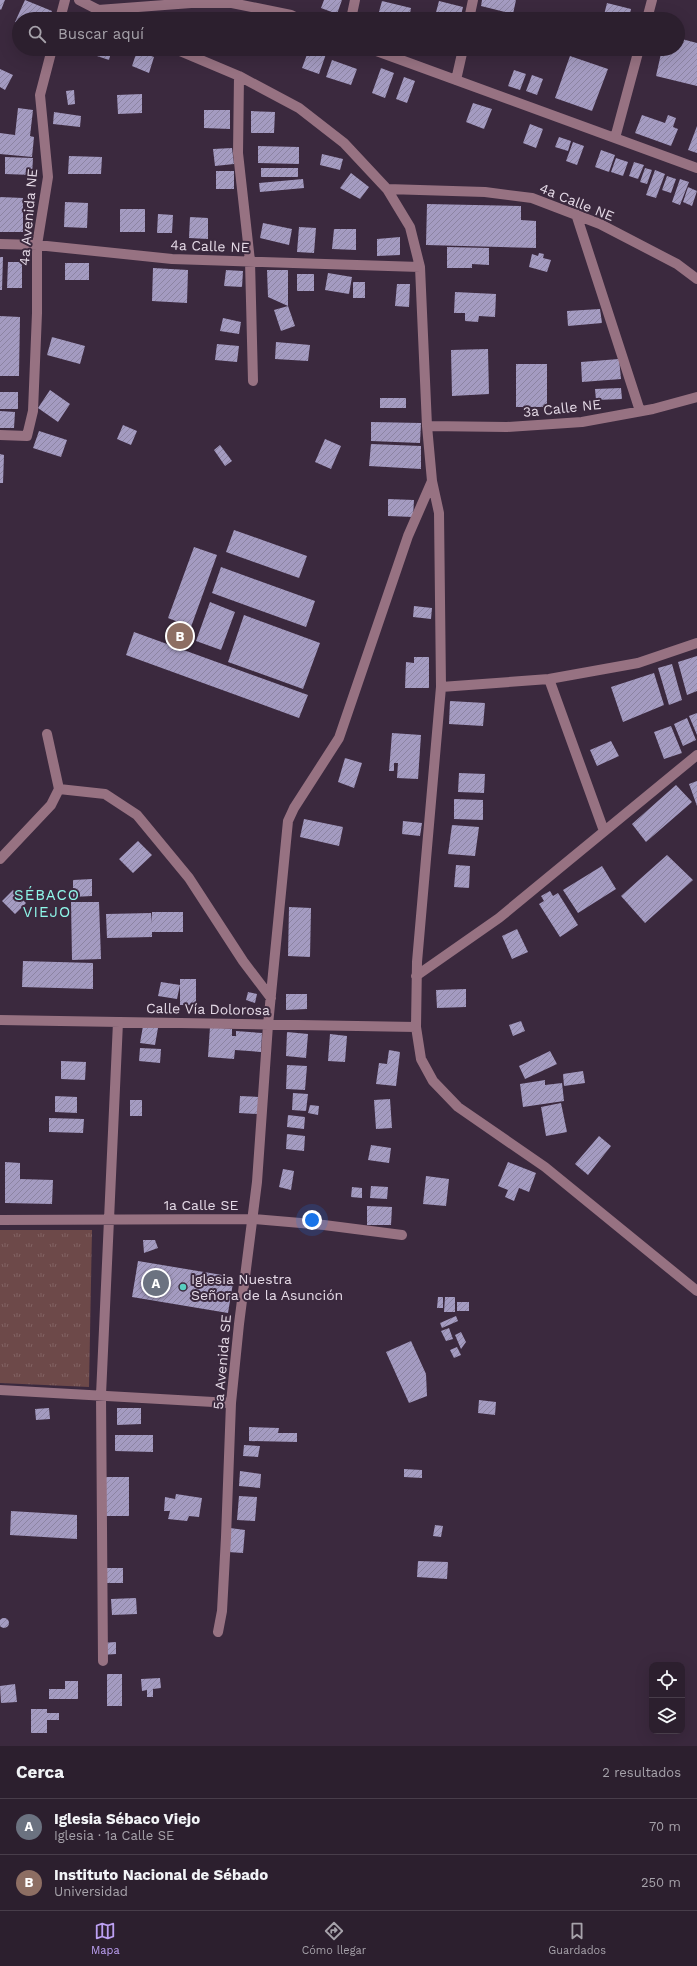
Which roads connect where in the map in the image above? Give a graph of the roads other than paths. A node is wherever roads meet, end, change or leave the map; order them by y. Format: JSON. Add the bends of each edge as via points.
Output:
{"nodes":[{"id":1,"x":65,"y":0,"type":"edge"},
{"id":2,"x":79,"y":0,"type":"edge"},
{"id":3,"x":355,"y":0,"type":"edge"},
{"id":4,"x":473,"y":0,"type":"edge"},
{"id":5,"x":652,"y":0,"type":"edge"},
{"id":6,"x":98,"y":10,"type":"junction"},
{"id":7,"x":62,"y":12,"type":"edge"},
{"id":8,"x":102,"y":12,"type":"edge"},
{"id":9,"x":276,"y":12,"type":"edge"},
{"id":10,"x":352,"y":12,"type":"edge"},
{"id":11,"x":470,"y":12,"type":"edge"},
{"id":12,"x":649,"y":12,"type":"edge"},
{"id":13,"x":50,"y":56,"type":"edge"},
{"id":14,"x":191,"y":56,"type":"edge"},
{"id":15,"x":389,"y":56,"type":"edge"},
{"id":16,"x":461,"y":56,"type":"edge"},
{"id":17,"x":637,"y":56,"type":"edge"},
{"id":18,"x":238,"y":76,"type":"junction"},
{"id":19,"x":456,"y":80,"type":"junction"},
{"id":20,"x":615,"y":138,"type":"junction"},
{"id":21,"x":697,"y":168,"type":"edge"},
{"id":22,"x":387,"y":189,"type":"junction"},
{"id":23,"x":576,"y":214,"type":"junction"},
{"id":24,"x":0,"y":244,"type":"edge"},
{"id":25,"x":37,"y":245,"type":"junction"},
{"id":26,"x":250,"y":261,"type":"junction"},
{"id":27,"x":420,"y":267,"type":"junction"},
{"id":28,"x":697,"y":278,"type":"edge"},
{"id":29,"x":253,"y":381,"type":"dead end"},
{"id":30,"x":697,"y":397,"type":"edge"},
{"id":31,"x":640,"y":411,"type":"junction"},
{"id":32,"x":428,"y":426,"type":"junction"},
{"id":33,"x":0,"y":436,"type":"edge"},
{"id":34,"x":432,"y":481,"type":"junction"},
{"id":35,"x":697,"y":643,"type":"edge"},
{"id":36,"x":549,"y":679,"type":"junction"},
{"id":37,"x":441,"y":687,"type":"junction"},
{"id":38,"x":47,"y":734,"type":"dead end"},
{"id":39,"x":697,"y":755,"type":"edge"},
{"id":40,"x":59,"y":789,"type":"junction"},
{"id":41,"x":604,"y":831,"type":"junction"},
{"id":42,"x":0,"y":859,"type":"edge"},
{"id":43,"x":416,"y":976,"type":"junction"},
{"id":44,"x":271,"y":998,"type":"junction"},
{"id":45,"x":0,"y":1020,"type":"edge"},
{"id":46,"x":118,"y":1022,"type":"junction"},
{"id":47,"x":268,"y":1024,"type":"junction"},
{"id":48,"x":416,"y":1027,"type":"junction"},
{"id":49,"x":109,"y":1219,"type":"junction"},
{"id":50,"x":253,"y":1219,"type":"junction"},
{"id":51,"x":0,"y":1220,"type":"edge"},
{"id":52,"x":402,"y":1235,"type":"dead end"},
{"id":53,"x":697,"y":1291,"type":"edge"},
{"id":54,"x":0,"y":1390,"type":"edge"},
{"id":55,"x":101,"y":1395,"type":"junction"},
{"id":56,"x":231,"y":1403,"type":"junction"},
{"id":57,"x":218,"y":1632,"type":"dead end"},
{"id":58,"x":103,"y":1661,"type":"dead end"}],
"edges":[{"from":1,"to":7,"type":"street"},
{"from":2,"to":6,"type":"street"},
{"from":3,"to":10,"type":"street"},
{"from":4,"to":11,"type":"street"},
{"from":5,"to":12,"type":"street"},
{"from":6,"to":8,"type":"street"},
{"from":6,"to":9,"type":"street","via":[[191,3],[232,3]]},
{"from":13,"to":25,"type":"street","name":"4a Avenida NE","via":[[40,95],[48,177]]},
{"from":14,"to":18,"type":"street"},
{"from":15,"to":19,"type":"street"},
{"from":16,"to":19,"type":"street"},
{"from":17,"to":20,"type":"street"},
{"from":18,"to":22,"type":"street","via":[[299,108],[344,143]]},
{"from":18,"to":26,"type":"street","via":[[238,153]]},
{"from":19,"to":20,"type":"street"},
{"from":20,"to":21,"type":"street"},
{"from":22,"to":23,"type":"street","name":"4a Calle NE","via":[[485,192],[532,198]]},
{"from":22,"to":27,"type":"street","via":[[410,227]]},
{"from":23,"to":28,"type":"street","name":"4a Calle NE","via":[[677,264]]},
{"from":23,"to":31,"type":"street"},
{"from":24,"to":25,"type":"street","name":"4a Calle NE"},
{"from":25,"to":26,"type":"street","name":"4a Calle NE","via":[[172,259]]},
{"from":25,"to":33,"type":"street","name":"4a Avenida NE","via":[[33,411],[27,436]]},
{"from":26,"to":27,"type":"street","name":"4a Calle NE"},
{"from":26,"to":29,"type":"street"},
{"from":27,"to":32,"type":"street"},
{"from":30,"to":31,"type":"street","name":"3a Calle NE"},
{"from":31,"to":32,"type":"street","name":"3a Calle NE","via":[[582,422],[499,427]]},
{"from":32,"to":34,"type":"street"},
{"from":34,"to":37,"type":"street","via":[[438,513]]},
{"from":34,"to":44,"type":"street","name":"5a Avenida SE","via":[[408,536],[339,738],[288,821]]},
{"from":35,"to":36,"type":"street","via":[[638,664]]},
{"from":36,"to":37,"type":"street"},
{"from":36,"to":41,"type":"street"},
{"from":37,"to":43,"type":"street"},
{"from":38,"to":40,"type":"street"},
{"from":39,"to":41,"type":"street"},
{"from":40,"to":42,"type":"street","via":[[51,805]]},
{"from":40,"to":44,"type":"street","via":[[105,794],[138,815],[189,878],[243,961]]},
{"from":41,"to":43,"type":"street","via":[[499,918]]},
{"from":43,"to":48,"type":"street"},
{"from":44,"to":47,"type":"street","name":"5a Avenida SE"},
{"from":45,"to":46,"type":"street","name":"Calle Vía Dolorosa"},
{"from":46,"to":47,"type":"street","name":"Calle Vía Dolorosa"},
{"from":46,"to":49,"type":"street"},
{"from":47,"to":48,"type":"street","name":"Calle Vía Dolorosa"},
{"from":47,"to":50,"type":"street","name":"5a Avenida SE"},
{"from":48,"to":53,"type":"street","via":[[422,1058],[433,1081],[458,1107],[544,1167]]},
{"from":49,"to":50,"type":"street","name":"1a Calle SE"},
{"from":49,"to":51,"type":"street","name":"1a Calle SE"},
{"from":49,"to":55,"type":"street"},
{"from":50,"to":52,"type":"street","name":"1a Calle SE"},
{"from":50,"to":56,"type":"street","name":"5a Avenida SE"},
{"from":54,"to":55,"type":"street"},
{"from":55,"to":56,"type":"street"},
{"from":55,"to":58,"type":"street"},
{"from":56,"to":57,"type":"street","name":"5a Avenida SE","via":[[222,1611]]}]}
